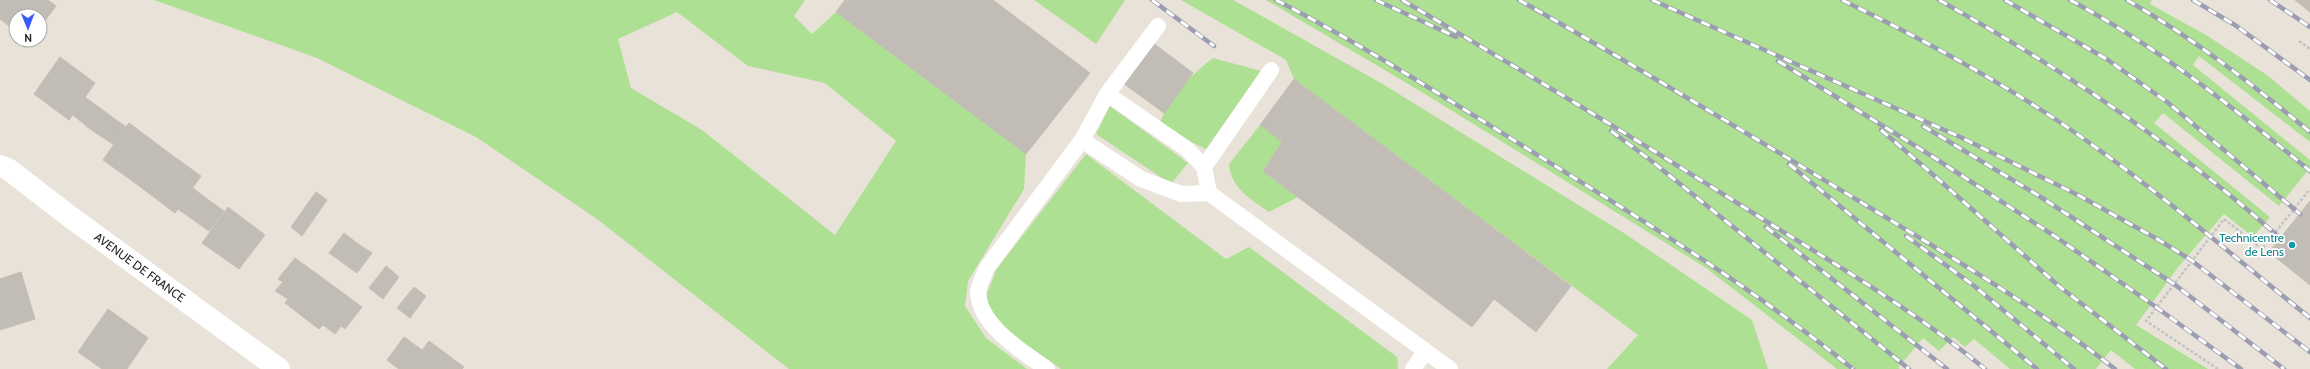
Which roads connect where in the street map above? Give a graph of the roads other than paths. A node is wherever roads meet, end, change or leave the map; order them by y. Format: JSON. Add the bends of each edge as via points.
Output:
{"nodes":[{"id":1,"x":1158,"y":26,"type":"dead end"},
{"id":2,"x":1271,"y":70,"type":"dead end"},
{"id":3,"x":1107,"y":94,"type":"junction"},
{"id":4,"x":1082,"y":140,"type":"junction"},
{"id":5,"x":0,"y":166,"type":"edge"},
{"id":6,"x":1204,"y":167,"type":"junction"},
{"id":7,"x":1209,"y":194,"type":"junction"},
{"id":8,"x":1426,"y":352,"type":"junction"},
{"id":9,"x":279,"y":369,"type":"edge"},
{"id":10,"x":1046,"y":369,"type":"edge"},
{"id":11,"x":1413,"y":369,"type":"edge"},
{"id":12,"x":1450,"y":369,"type":"edge"}],
"edges":[{"from":1,"to":3,"type":"lane"},
{"from":2,"to":6,"type":"lane"},
{"from":3,"to":4,"type":"lane"},
{"from":3,"to":6,"type":"lane","via":[[1187,149]]},
{"from":4,"to":7,"type":"lane","via":[[1141,179],[1181,194]]},
{"from":4,"to":10,"type":"lane","via":[[986,270],[978,292],[984,315],[1009,341]]},
{"from":5,"to":9,"type":"street","name":"AVENUE DE FRANCE","via":[[8,169]]},
{"from":6,"to":7,"type":"lane"},
{"from":7,"to":8,"type":"lane"},
{"from":8,"to":11,"type":"lane"},
{"from":8,"to":12,"type":"lane"}]}
